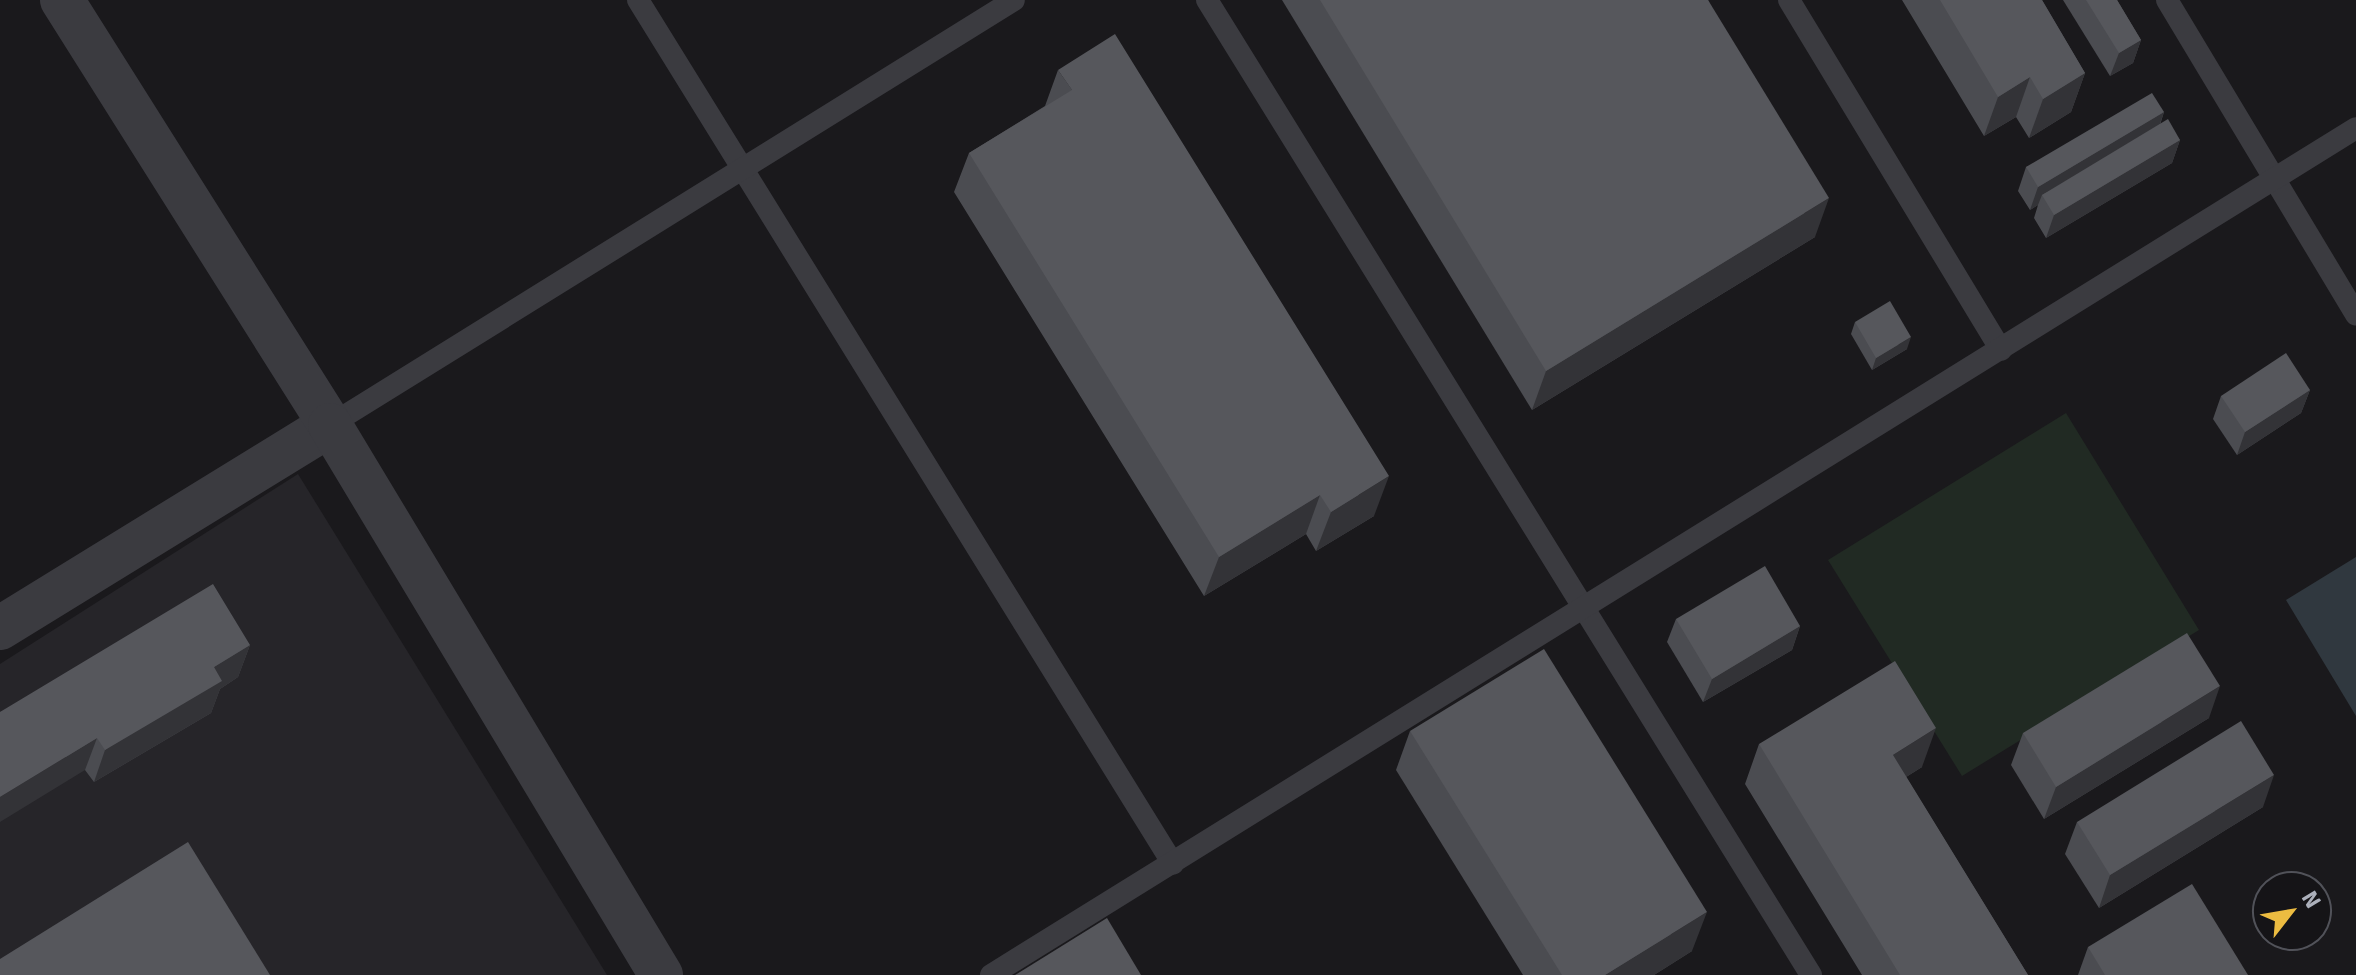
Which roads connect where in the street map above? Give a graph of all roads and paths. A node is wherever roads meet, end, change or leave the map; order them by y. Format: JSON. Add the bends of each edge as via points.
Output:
{"nodes":[{"id":1,"x":62,"y":0,"type":"edge"},
{"id":2,"x":638,"y":0,"type":"edge"},
{"id":3,"x":1014,"y":0,"type":"edge"},
{"id":4,"x":1207,"y":0,"type":"edge"},
{"id":5,"x":1789,"y":0,"type":"edge"},
{"id":6,"x":2167,"y":0,"type":"edge"},
{"id":7,"x":2356,"y":128,"type":"edge"},
{"id":8,"x":741,"y":170,"type":"junction"},
{"id":9,"x":2273,"y":180,"type":"junction"},
{"id":10,"x":2356,"y":315,"type":"edge"},
{"id":11,"x":2001,"y":350,"type":"junction"},
{"id":12,"x":330,"y":425,"type":"junction"},
{"id":13,"x":1585,"y":610,"type":"junction"},
{"id":14,"x":0,"y":628,"type":"edge"},
{"id":15,"x":1173,"y":864,"type":"junction"},
{"id":16,"x":661,"y":975,"type":"edge"},
{"id":17,"x":991,"y":975,"type":"edge"},
{"id":18,"x":1811,"y":975,"type":"edge"}],
"edges":[{"from":1,"to":12,"type":"street"},
{"from":2,"to":8,"type":"lane"},
{"from":3,"to":8,"type":"lane"},
{"from":4,"to":13,"type":"lane"},
{"from":5,"to":11,"type":"lane"},
{"from":6,"to":9,"type":"lane"},
{"from":7,"to":9,"type":"lane"},
{"from":8,"to":12,"type":"lane"},
{"from":8,"to":15,"type":"lane"},
{"from":9,"to":10,"type":"lane"},
{"from":9,"to":11,"type":"lane"},
{"from":11,"to":13,"type":"lane"},
{"from":12,"to":14,"type":"street"},
{"from":12,"to":16,"type":"street"},
{"from":13,"to":15,"type":"lane"},
{"from":13,"to":18,"type":"lane"},
{"from":15,"to":17,"type":"lane"}]}
